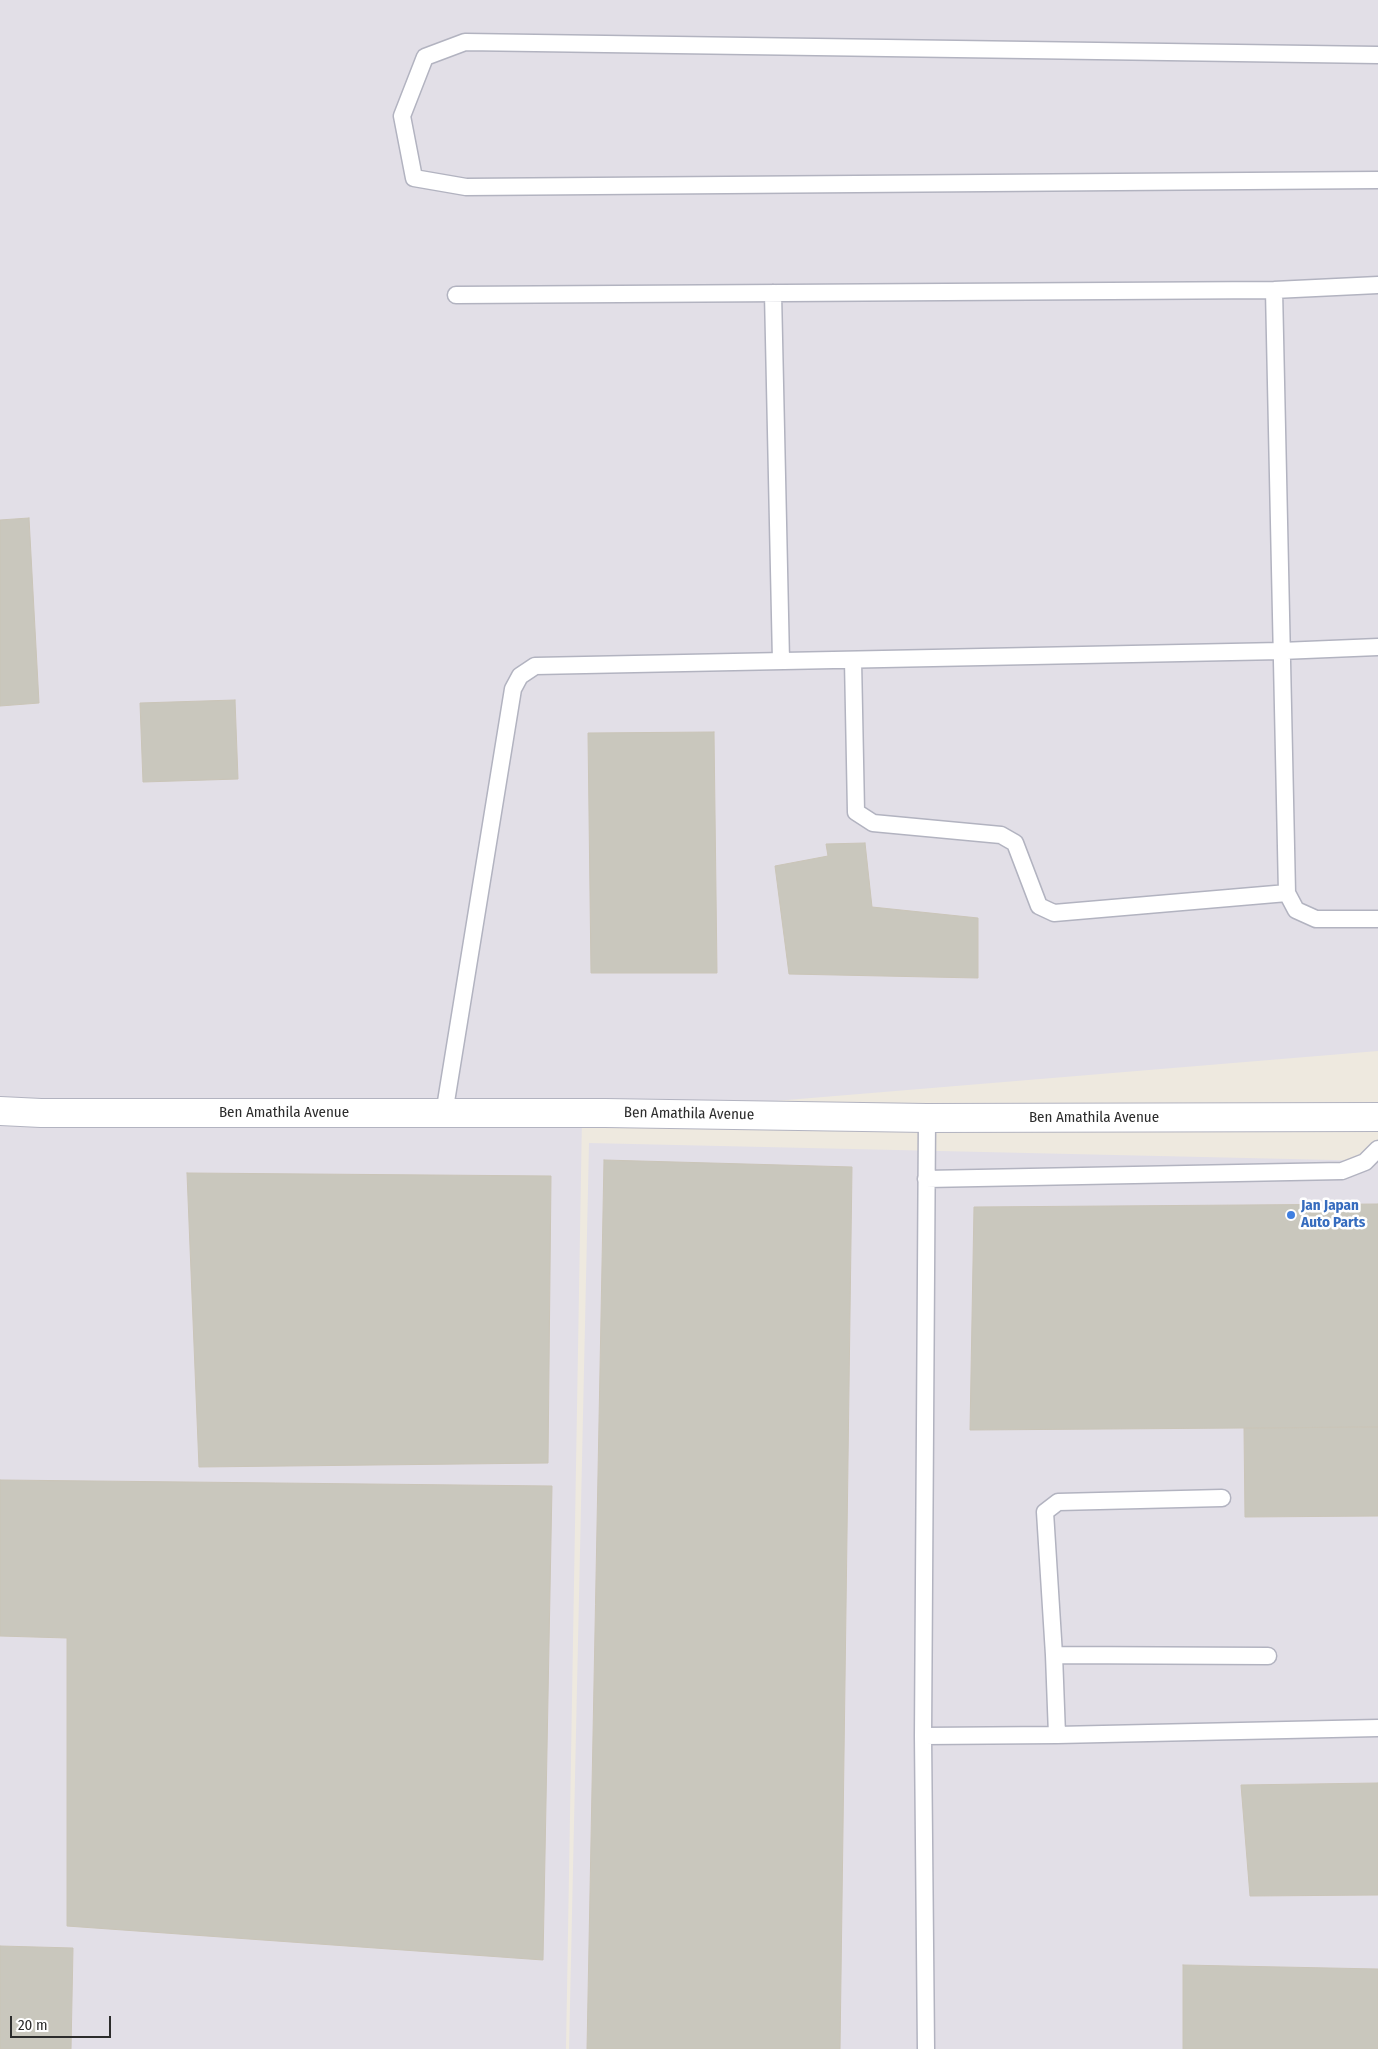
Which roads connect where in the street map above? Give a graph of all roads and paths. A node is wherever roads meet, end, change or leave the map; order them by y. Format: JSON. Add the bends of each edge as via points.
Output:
{"nodes":[{"id":1,"x":1378,"y":54,"type":"edge"},
{"id":2,"x":1378,"y":180,"type":"edge"},
{"id":3,"x":1378,"y":285,"type":"edge"},
{"id":4,"x":1274,"y":290,"type":"junction"},
{"id":5,"x":772,"y":293,"type":"junction"},
{"id":6,"x":456,"y":295,"type":"dead end"},
{"id":7,"x":1378,"y":647,"type":"edge"},
{"id":8,"x":1281,"y":651,"type":"junction"},
{"id":9,"x":853,"y":660,"type":"junction"},
{"id":10,"x":781,"y":661,"type":"junction"},
{"id":11,"x":1287,"y":892,"type":"junction"},
{"id":12,"x":1378,"y":919,"type":"edge"},
{"id":13,"x":0,"y":1112,"type":"edge"},
{"id":14,"x":444,"y":1114,"type":"junction"},
{"id":15,"x":1378,"y":1117,"type":"edge"},
{"id":16,"x":927,"y":1118,"type":"junction"},
{"id":17,"x":1378,"y":1149,"type":"edge"},
{"id":18,"x":926,"y":1179,"type":"junction"},
{"id":19,"x":1222,"y":1498,"type":"dead end"},
{"id":20,"x":1054,"y":1655,"type":"junction"},
{"id":21,"x":1268,"y":1656,"type":"dead end"},
{"id":22,"x":1378,"y":1728,"type":"edge"},
{"id":23,"x":1057,"y":1735,"type":"junction"},
{"id":24,"x":924,"y":1736,"type":"junction"},
{"id":25,"x":926,"y":2049,"type":"edge"}],
"edges":[{"from":1,"to":2,"type":"lane","via":[[465,42],[425,57],[402,116],[414,178],[466,187]]},
{"from":3,"to":4,"type":"lane"},
{"from":4,"to":5,"type":"lane"},
{"from":4,"to":8,"type":"lane"},
{"from":5,"to":6,"type":"lane"},
{"from":5,"to":10,"type":"lane"},
{"from":7,"to":8,"type":"lane"},
{"from":8,"to":9,"type":"lane"},
{"from":8,"to":11,"type":"lane"},
{"from":9,"to":10,"type":"lane"},
{"from":9,"to":11,"type":"lane","via":[[856,812],[873,823],[1001,835],[1015,843],[1038,906],[1054,913]]},
{"from":10,"to":14,"type":"lane","via":[[534,666],[520,676],[513,689]]},
{"from":11,"to":12,"type":"lane","via":[[1296,910],[1316,919]]},
{"from":13,"to":14,"type":"street","name":"Ben Amathila Avenue"},
{"from":14,"to":16,"type":"street","name":"Ben Amathila Avenue"},
{"from":15,"to":16,"type":"street","name":"Ben Amathila Avenue"},
{"from":16,"to":18,"type":"lane"},
{"from":17,"to":18,"type":"lane","via":[[1365,1162],[1342,1171]]},
{"from":18,"to":24,"type":"lane"},
{"from":19,"to":20,"type":"lane","via":[[1058,1502],[1045,1512]]},
{"from":20,"to":21,"type":"lane"},
{"from":20,"to":23,"type":"lane"},
{"from":22,"to":23,"type":"lane"},
{"from":23,"to":24,"type":"lane"},
{"from":24,"to":25,"type":"lane"}]}
